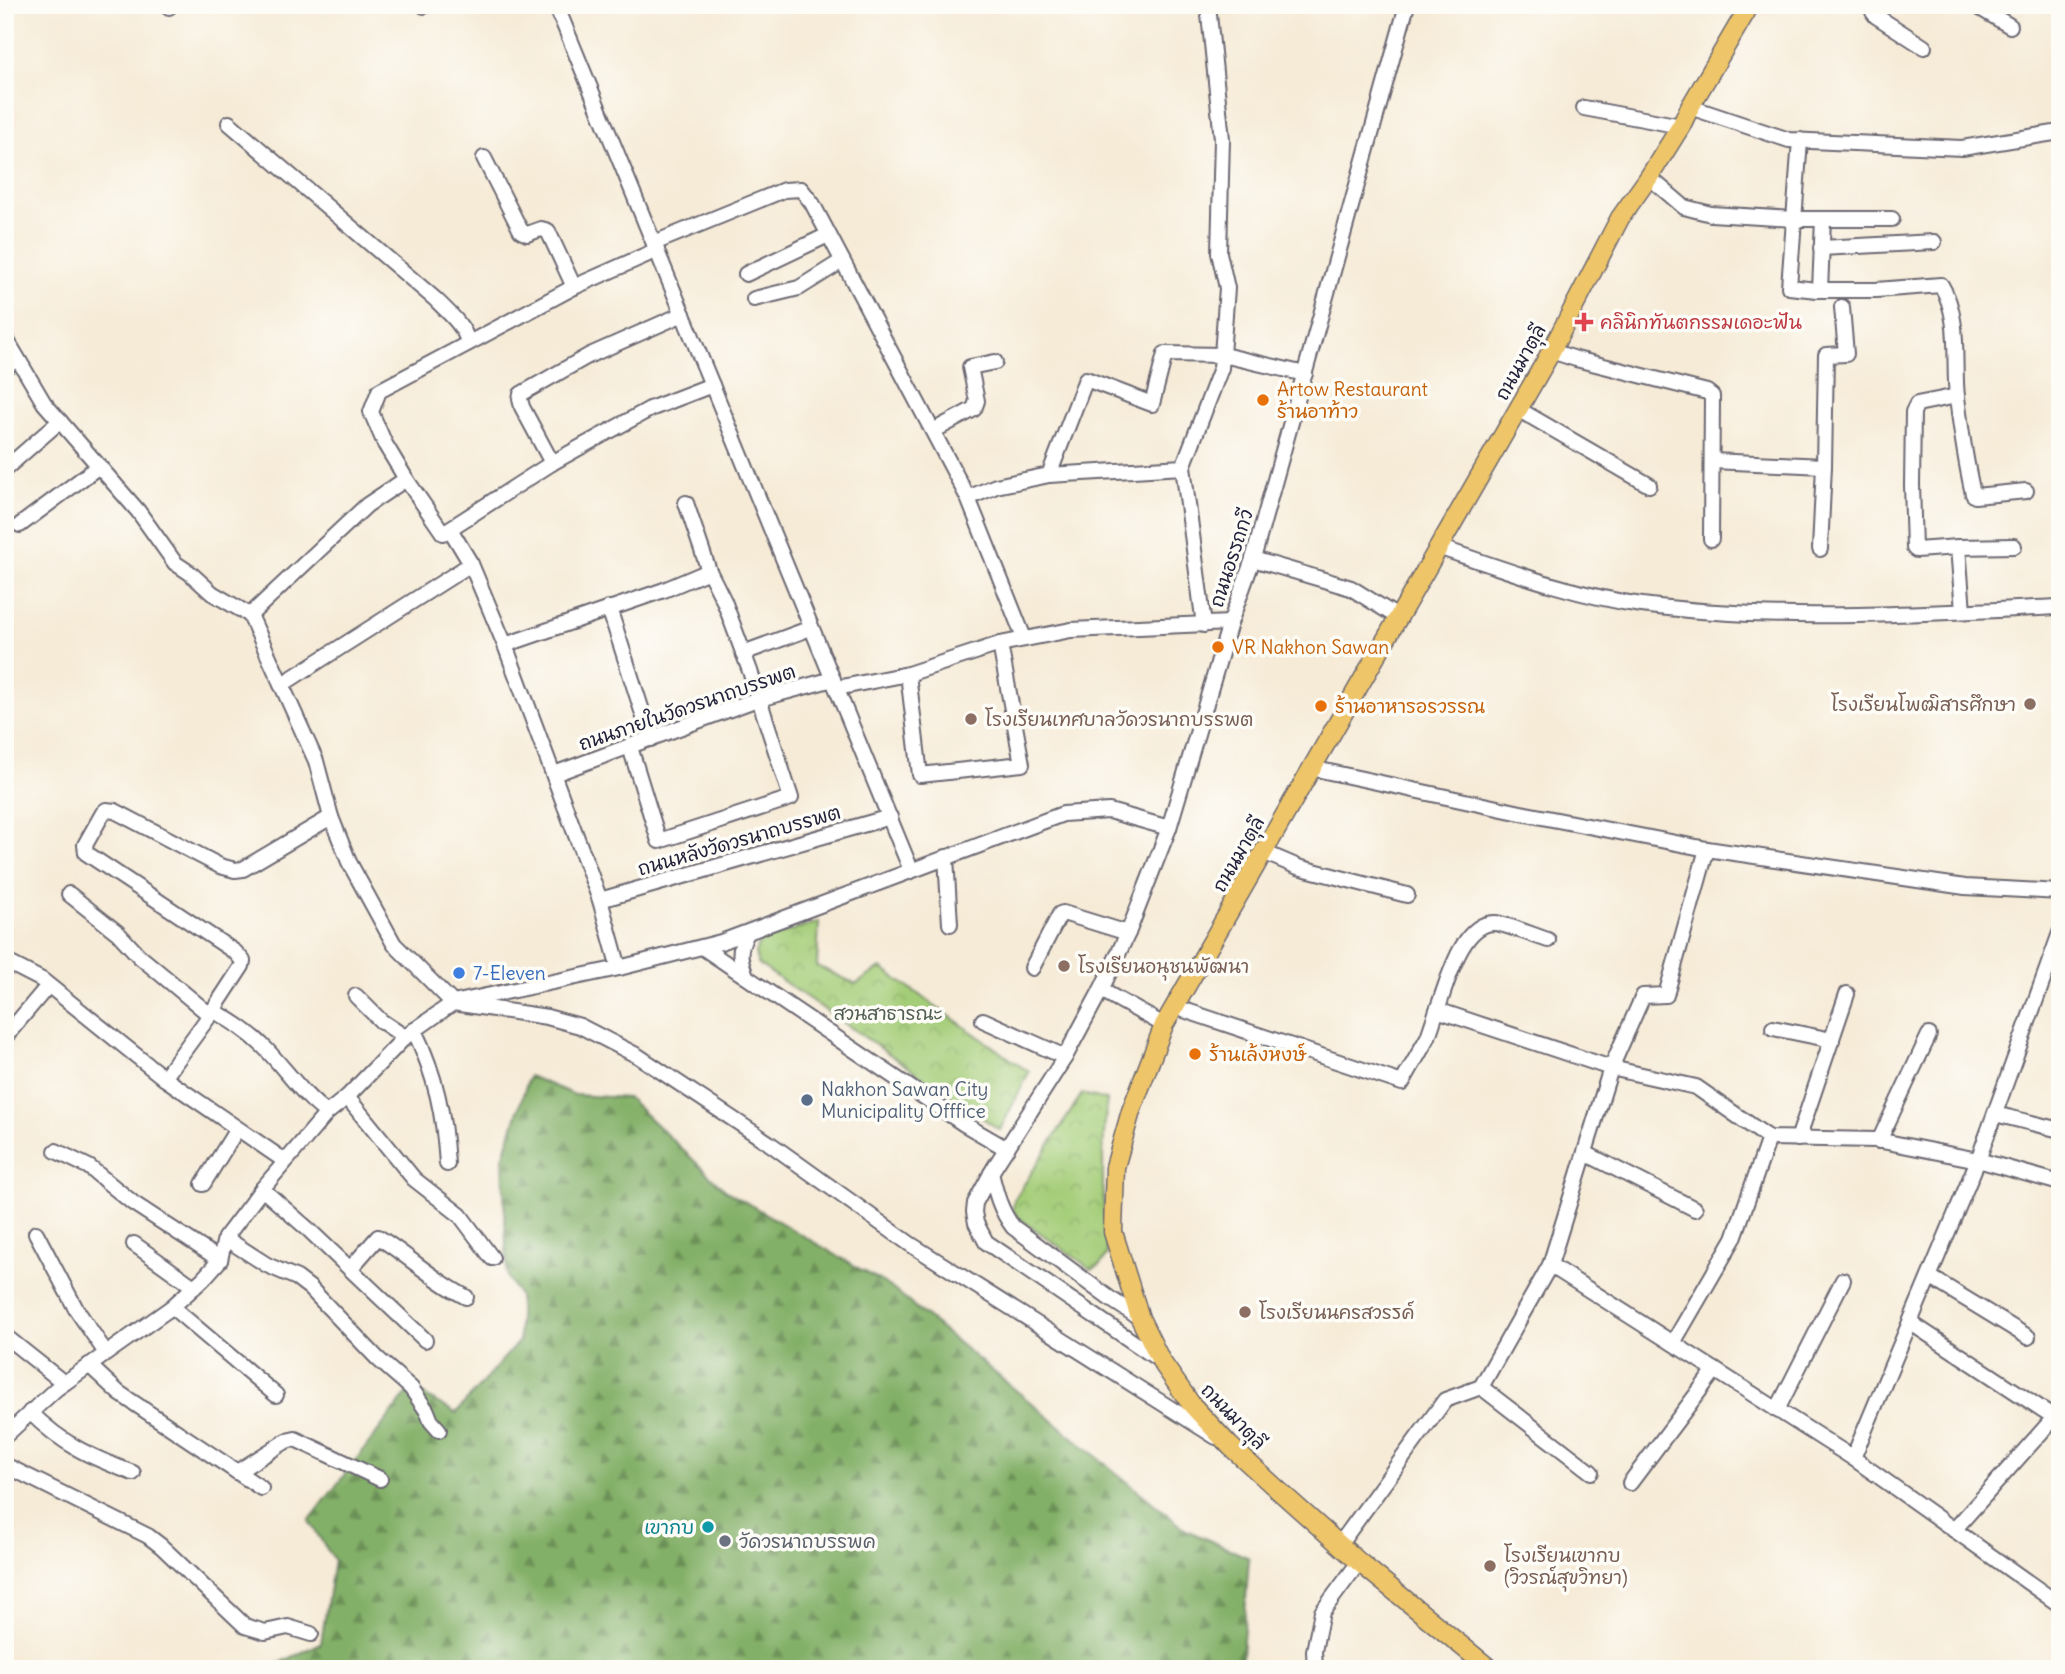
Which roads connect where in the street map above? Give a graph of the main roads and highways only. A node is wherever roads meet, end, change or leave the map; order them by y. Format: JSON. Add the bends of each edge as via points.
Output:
{"nodes":[{"id":1,"x":1750,"y":5,"type":"edge"},
{"id":2,"x":1490,"y":1669,"type":"edge"}],
"edges":[{"from":1,"to":2,"type":"main road","name":"ถนนมาตุลี","via":[[1681,126],[1620,218],[1551,351],[1164,1025],[1115,1167],[1113,1232],[1140,1318],[1161,1362],[1191,1404],[1230,1446],[1339,1545]]}]}
